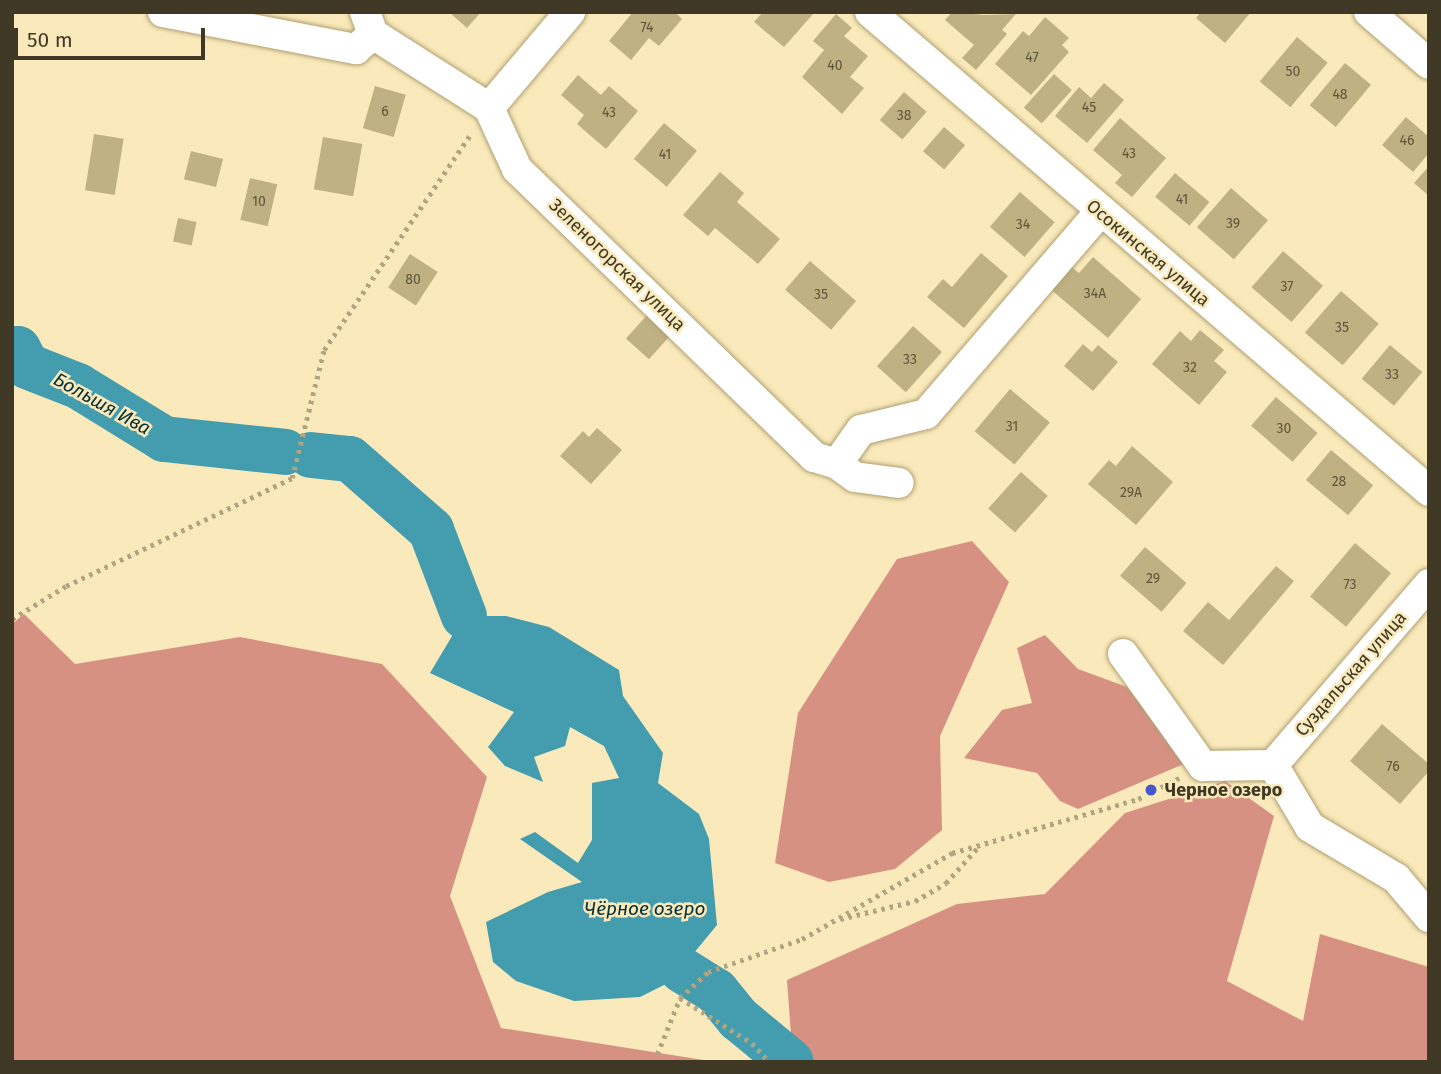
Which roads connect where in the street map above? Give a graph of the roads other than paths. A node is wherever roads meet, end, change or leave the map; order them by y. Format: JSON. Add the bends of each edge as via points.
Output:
{"nodes":[{"id":1,"x":163,"y":12,"type":"edge"},
{"id":2,"x":570,"y":12,"type":"edge"},
{"id":3,"x":870,"y":12,"type":"edge"},
{"id":4,"x":1370,"y":12,"type":"edge"},
{"id":5,"x":369,"y":23,"type":"edge"},
{"id":6,"x":1429,"y":64,"type":"edge"},
{"id":7,"x":489,"y":108,"type":"junction"},
{"id":8,"x":1100,"y":213,"type":"junction"},
{"id":9,"x":838,"y":464,"type":"junction"},
{"id":10,"x":899,"y":483,"type":"dead end"},
{"id":11,"x":1429,"y":491,"type":"edge"},
{"id":12,"x":1429,"y":584,"type":"edge"},
{"id":13,"x":1123,"y":654,"type":"dead end"},
{"id":14,"x":1273,"y":765,"type":"junction"},
{"id":15,"x":1429,"y":917,"type":"edge"}],
"edges":[{"from":1,"to":5,"type":"street","via":[[356,49]]},
{"from":2,"to":7,"type":"street"},
{"from":3,"to":8,"type":"street","name":"Осокинская улица"},
{"from":4,"to":6,"type":"street"},
{"from":5,"to":7,"type":"street"},
{"from":7,"to":9,"type":"street","name":"Зеленогорская улица","via":[[517,169],[814,457]]},
{"from":8,"to":9,"type":"street","via":[[926,414],[860,430]]},
{"from":8,"to":11,"type":"street","name":"Осокинская улица"},
{"from":9,"to":10,"type":"street","name":"Зеленогорская улица","via":[[855,477]]},
{"from":12,"to":14,"type":"street","name":"Суздальская улица"},
{"from":13,"to":14,"type":"street","via":[[1203,766]]},
{"from":14,"to":15,"type":"street","via":[[1310,827],[1396,878]]}]}
